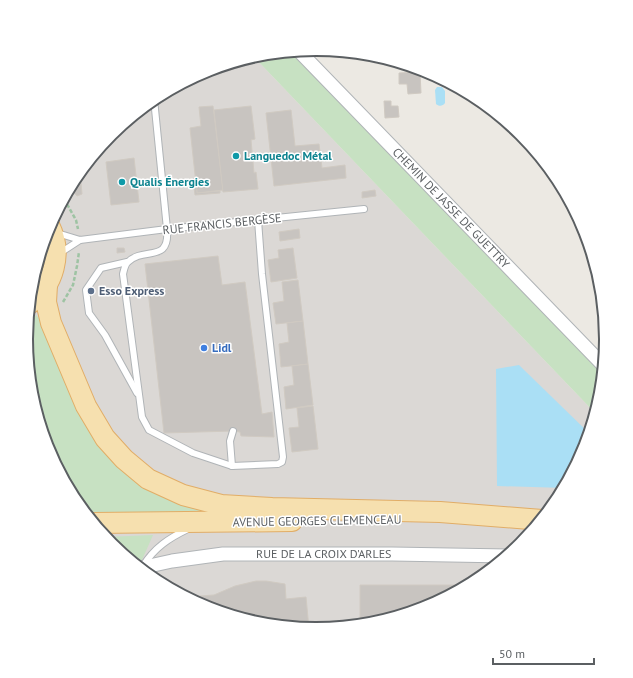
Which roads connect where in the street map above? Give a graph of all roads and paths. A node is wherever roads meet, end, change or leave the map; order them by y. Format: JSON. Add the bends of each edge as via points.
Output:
{"nodes":[{"id":1,"x":304,"y":56,"type":"edge"},
{"id":2,"x":155,"y":106,"type":"edge"},
{"id":3,"x":364,"y":209,"type":"dead end"},
{"id":4,"x":258,"y":220,"type":"junction"},
{"id":5,"x":167,"y":229,"type":"junction"},
{"id":6,"x":55,"y":231,"type":"edge"},
{"id":7,"x":53,"y":236,"type":"edge"},
{"id":8,"x":80,"y":240,"type":"junction"},
{"id":9,"x":57,"y":254,"type":"junction"},
{"id":10,"x":127,"y":262,"type":"junction"},
{"id":11,"x":47,"y":285,"type":"junction"},
{"id":12,"x":35,"y":299,"type":"edge"},
{"id":13,"x":599,"y":361,"type":"edge"},
{"id":14,"x":139,"y":396,"type":"junction"},
{"id":15,"x":233,"y":431,"type":"dead end"},
{"id":16,"x":232,"y":466,"type":"junction"},
{"id":17,"x":535,"y":519,"type":"edge"},
{"id":18,"x":535,"y":520,"type":"edge"},
{"id":19,"x":100,"y":522,"type":"edge"},
{"id":20,"x":202,"y":522,"type":"junction"},
{"id":21,"x":499,"y":556,"type":"edge"},
{"id":22,"x":144,"y":564,"type":"edge"},
{"id":23,"x":147,"y":567,"type":"edge"}],
"edges":[{"from":1,"to":13,"type":"street","name":"CHEMIN DE JASSE DE GUETTRY"},
{"from":2,"to":5,"type":"lane"},
{"from":3,"to":4,"type":"lane","name":"RUE FRANCIS BERGÈSE"},
{"from":4,"to":5,"type":"lane","name":"RUE FRANCIS BERGÈSE"},
{"from":4,"to":16,"type":"lane","via":[[283,457],[282,462],[278,464]]},
{"from":5,"to":8,"type":"lane","name":"RUE FRANCIS BERGÈSE"},
{"from":5,"to":10,"type":"lane","via":[[167,243],[164,248],[134,257]]},
{"from":6,"to":8,"type":"lane","name":"RUE FRANCIS BERGÈSE"},
{"from":7,"to":9,"type":"main road"},
{"from":8,"to":9,"type":"lane","name":"RUE FRANCIS BERGÈSE"},
{"from":9,"to":11,"type":"main road","via":[[55,267]]},
{"from":10,"to":14,"type":"lane","via":[[123,274]]},
{"from":10,"to":14,"type":"lane","via":[[101,268],[86,290],[89,313],[105,335]]},
{"from":11,"to":12,"type":"main road"},
{"from":11,"to":17,"type":"main road","via":[[46,302],[51,323],[86,406],[105,438],[124,459],[148,478],[176,492],[221,504],[272,508],[440,512]]},
{"from":14,"to":16,"type":"lane","via":[[142,417],[149,430],[192,453]]},
{"from":15,"to":16,"type":"lane","via":[[230,441]]},
{"from":18,"to":20,"type":"main road","name":"AVENUE GEORGES CLEMENCEAU"},
{"from":19,"to":20,"type":"main road","name":"AVENUE GEORGES CLEMENCEAU"},
{"from":20,"to":22,"type":"lane","via":[[167,540]]},
{"from":21,"to":23,"type":"street","name":"RUE DE LA CROIX D'ARLES","via":[[223,554]]}]}
